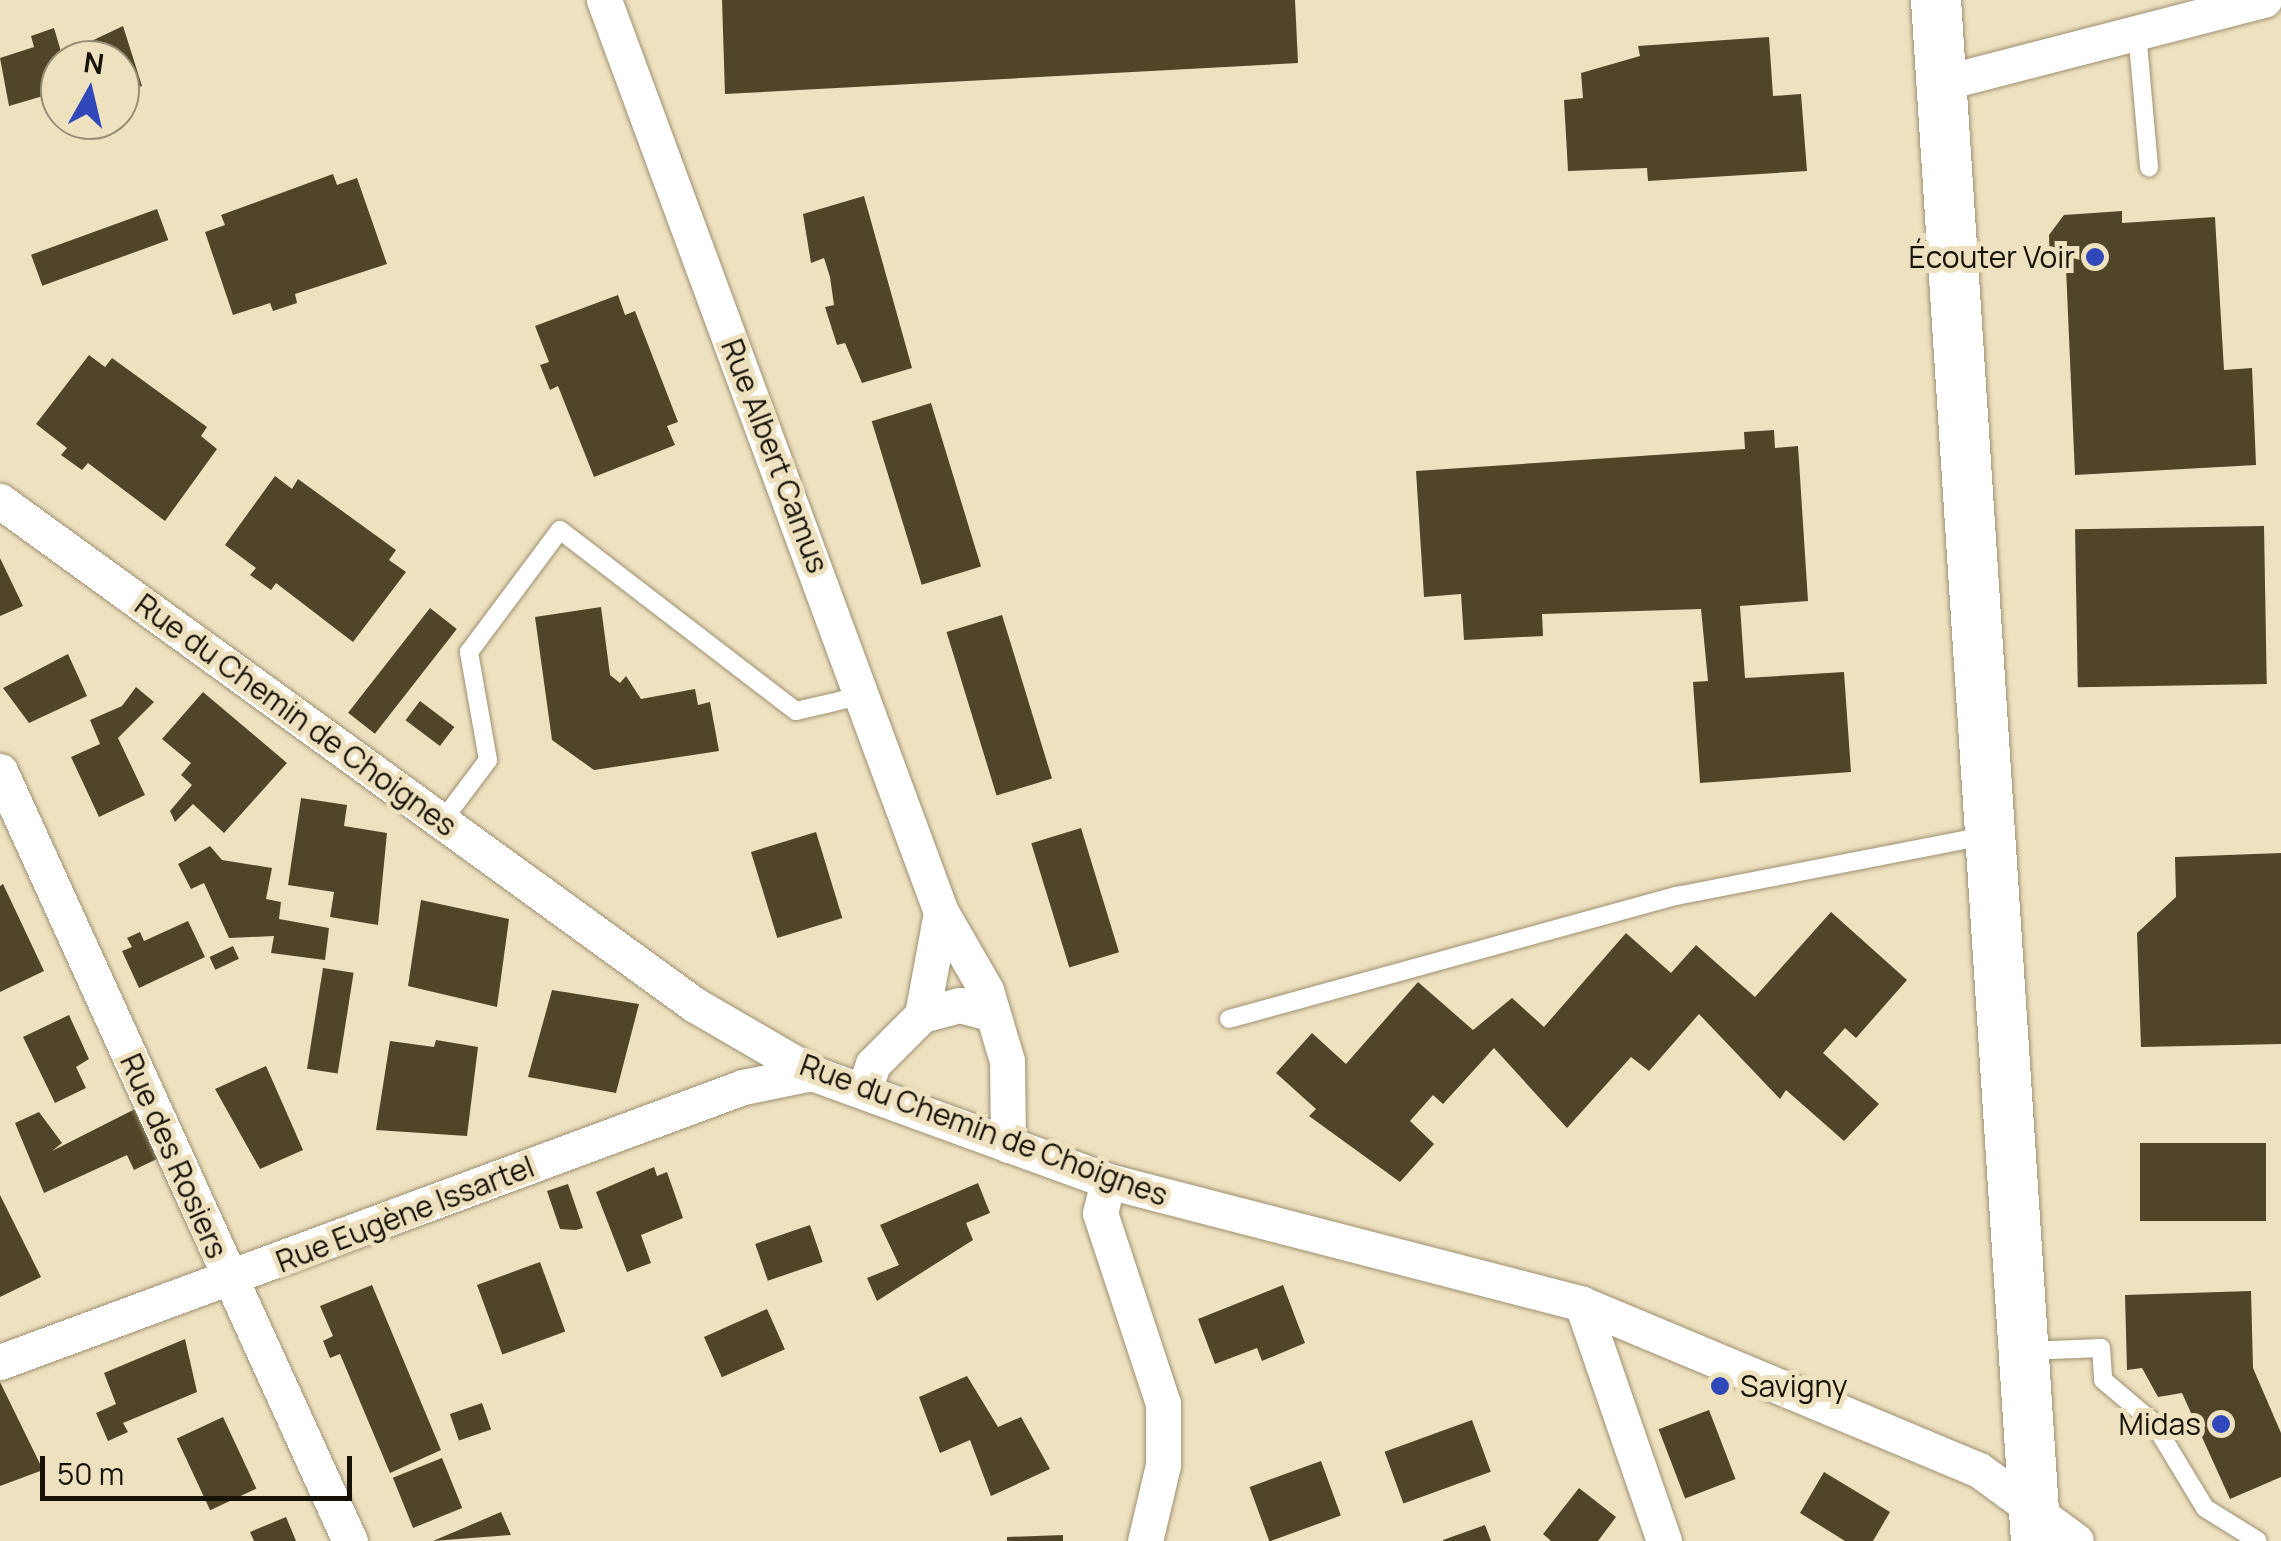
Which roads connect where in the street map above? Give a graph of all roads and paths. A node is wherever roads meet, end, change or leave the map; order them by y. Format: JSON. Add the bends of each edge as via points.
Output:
{"nodes":[{"id":1,"x":604,"y":0,"type":"edge"},
{"id":2,"x":1936,"y":0,"type":"edge"},
{"id":3,"x":2264,"y":0,"type":"edge"},
{"id":4,"x":2137,"y":32,"type":"junction"},
{"id":5,"x":1942,"y":83,"type":"junction"},
{"id":6,"x":2149,"y":167,"type":"dead end"},
{"id":7,"x":0,"y":502,"type":"edge"},
{"id":8,"x":865,"y":694,"type":"junction"},
{"id":9,"x":0,"y":771,"type":"edge"},
{"id":10,"x":443,"y":820,"type":"junction"},
{"id":11,"x":1989,"y":835,"type":"junction"},
{"id":12,"x":942,"y":912,"type":"junction"},
{"id":13,"x":990,"y":1013,"type":"junction"},
{"id":14,"x":922,"y":1014,"type":"junction"},
{"id":15,"x":1229,"y":1019,"type":"dead end"},
{"id":16,"x":812,"y":1073,"type":"junction"},
{"id":17,"x":864,"y":1092,"type":"junction"},
{"id":18,"x":1008,"y":1145,"type":"junction"},
{"id":19,"x":1108,"y":1181,"type":"junction"},
{"id":20,"x":230,"y":1281,"type":"junction"},
{"id":21,"x":1582,"y":1304,"type":"junction"},
{"id":22,"x":2024,"y":1351,"type":"junction"},
{"id":23,"x":0,"y":1362,"type":"edge"},
{"id":24,"x":2035,"y":1522,"type":"edge"},
{"id":25,"x":350,"y":1541,"type":"edge"},
{"id":26,"x":1146,"y":1541,"type":"edge"},
{"id":27,"x":1664,"y":1541,"type":"edge"},
{"id":28,"x":2076,"y":1541,"type":"edge"},
{"id":29,"x":2258,"y":1541,"type":"edge"}],
"edges":[{"from":1,"to":8,"type":"street","name":"Rue Albert Camus"},
{"from":2,"to":5,"type":"street"},
{"from":3,"to":4,"type":"street"},
{"from":4,"to":5,"type":"street"},
{"from":4,"to":6,"type":"lane"},
{"from":5,"to":11,"type":"street"},
{"from":7,"to":10,"type":"street","name":"Rue du Chemin de Choignes"},
{"from":8,"to":10,"type":"lane","via":[[796,710],[560,530],[469,652],[488,760]]},
{"from":8,"to":12,"type":"street","name":"Rue Albert Camus"},
{"from":9,"to":20,"type":"street","name":"Rue des Rosiers"},
{"from":10,"to":16,"type":"street","name":"Rue du Chemin de Choignes","via":[[695,1005]]},
{"from":11,"to":15,"type":"lane","via":[[1676,896]]},
{"from":11,"to":22,"type":"street"},
{"from":12,"to":13,"type":"street","name":"Rue Albert Camus"},
{"from":12,"to":14,"type":"street"},
{"from":13,"to":14,"type":"street","via":[[960,1005]]},
{"from":13,"to":18,"type":"street","name":"Rue Albert Camus","via":[[1007,1061]]},
{"from":14,"to":17,"type":"street","via":[[874,1064]]},
{"from":16,"to":17,"type":"street","name":"Rue du Chemin de Choignes"},
{"from":16,"to":20,"type":"street","name":"Rue Eugène Issartel","via":[[742,1087]]},
{"from":17,"to":18,"type":"street","name":"Rue du Chemin de Choignes"},
{"from":18,"to":19,"type":"street","name":"Rue du Chemin de Choignes"},
{"from":19,"to":21,"type":"street","name":"Rue du Chemin de Choignes"},
{"from":19,"to":26,"type":"street","via":[[1100,1213],[1163,1403],[1163,1465]]},
{"from":20,"to":23,"type":"street","name":"Rue Eugène Issartel"},
{"from":20,"to":25,"type":"street","name":"Rue des Rosiers"},
{"from":21,"to":24,"type":"street","name":"Rue du Chemin de Choignes","via":[[1979,1470]]},
{"from":21,"to":27,"type":"street"},
{"from":22,"to":24,"type":"street"},
{"from":22,"to":29,"type":"lane","via":[[2100,1348],[2103,1380],[2153,1422],[2205,1508]]},
{"from":24,"to":28,"type":"street","name":"Rue du Chemin de Choignes"}]}
